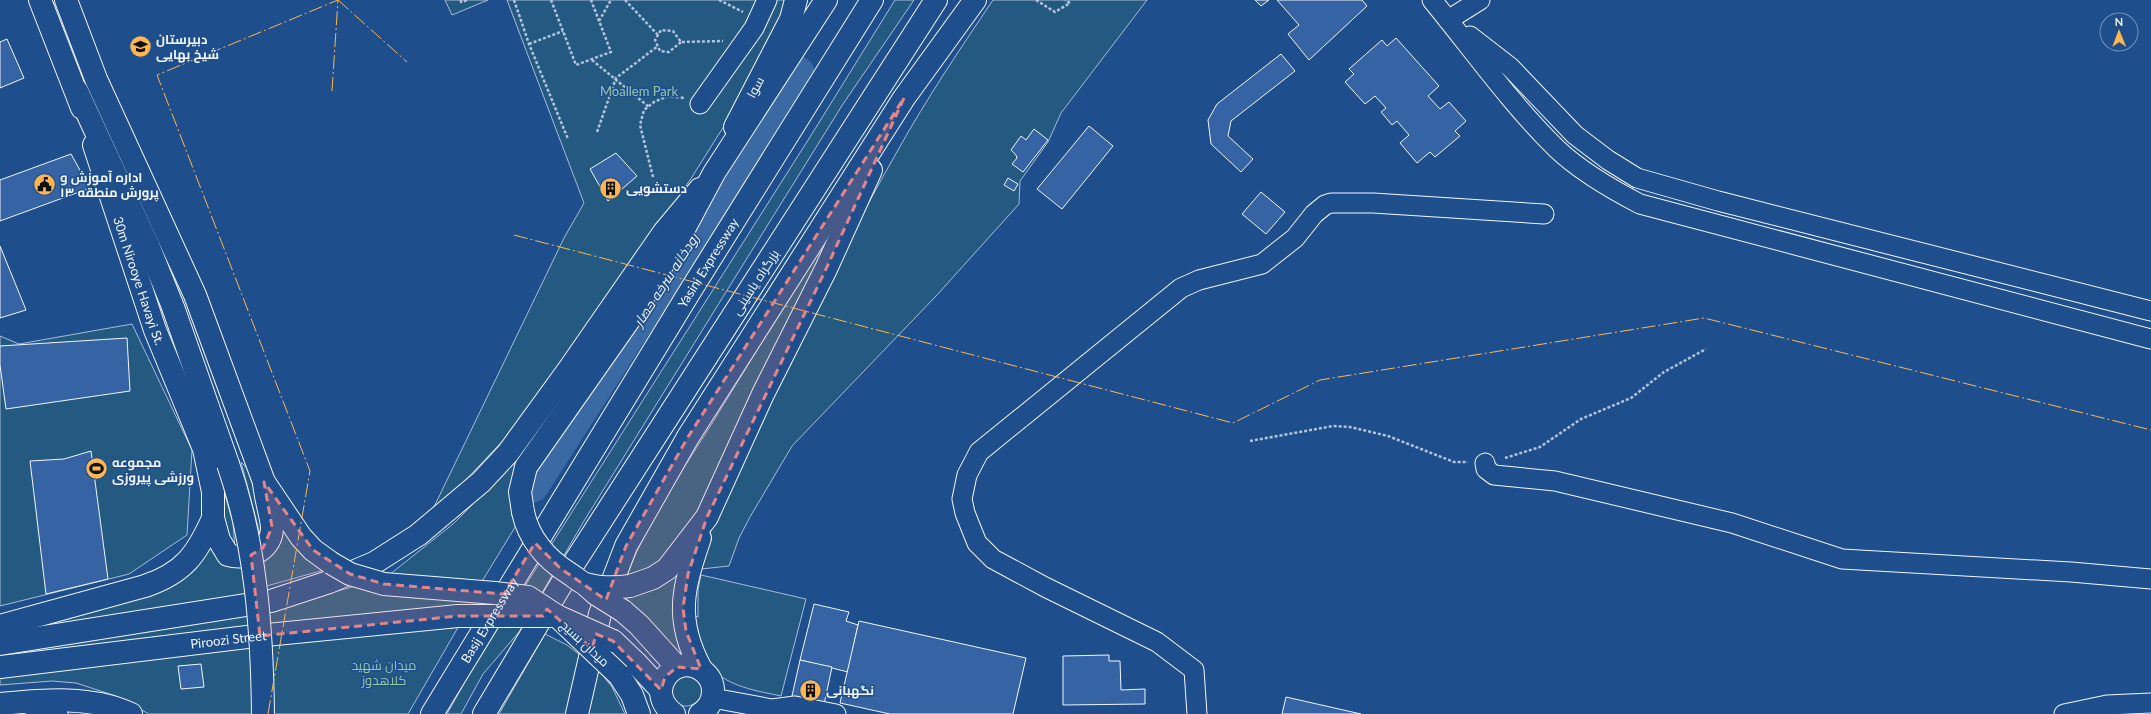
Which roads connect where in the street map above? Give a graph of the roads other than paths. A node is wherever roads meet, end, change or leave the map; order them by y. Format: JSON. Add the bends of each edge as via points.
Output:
{"nodes":[{"id":1,"x":40,"y":0,"type":"edge"},
{"id":2,"x":66,"y":0,"type":"edge"},
{"id":3,"x":767,"y":0,"type":"edge"},
{"id":4,"x":796,"y":0,"type":"edge"},
{"id":5,"x":826,"y":0,"type":"edge"},
{"id":6,"x":872,"y":0,"type":"edge"},
{"id":7,"x":936,"y":0,"type":"edge"},
{"id":8,"x":975,"y":0,"type":"edge"},
{"id":9,"x":1432,"y":0,"type":"edge"},
{"id":10,"x":1480,"y":0,"type":"edge"},
{"id":11,"x":1448,"y":20,"type":"junction"},
{"id":12,"x":76,"y":91,"type":"junction"},
{"id":13,"x":904,"y":98,"type":"junction"},
{"id":14,"x":692,"y":101,"type":"road end"},
{"id":15,"x":714,"y":173,"type":"junction"},
{"id":16,"x":1544,"y":214,"type":"dead end"},
{"id":17,"x":2151,"y":311,"type":"edge"},
{"id":18,"x":2151,"y":339,"type":"edge"},
{"id":19,"x":1485,"y":463,"type":"road end"},
{"id":20,"x":264,"y":482,"type":"junction"},
{"id":21,"x":707,"y":516,"type":"junction"},
{"id":22,"x":213,"y":518,"type":"junction"},
{"id":23,"x":545,"y":526,"type":"joint"},
{"id":24,"x":2151,"y":579,"type":"edge"},
{"id":25,"x":585,"y":584,"type":"junction"},
{"id":26,"x":458,"y":616,"type":"joint"},
{"id":27,"x":557,"y":616,"type":"junction"},
{"id":28,"x":0,"y":626,"type":"edge"},
{"id":29,"x":0,"y":644,"type":"edge"},
{"id":30,"x":0,"y":667,"type":"edge"},
{"id":31,"x":677,"y":667,"type":"junction"},
{"id":32,"x":700,"y":669,"type":"junction"},
{"id":33,"x":661,"y":690,"type":"junction"},
{"id":34,"x":10,"y":703,"type":"edge"},
{"id":35,"x":2151,"y":703,"type":"edge"},
{"id":36,"x":706,"y":706,"type":"edge"},
{"id":37,"x":104,"y":709,"type":"edge"},
{"id":38,"x":775,"y":712,"type":"edge"},
{"id":39,"x":58,"y":714,"type":"edge"},
{"id":40,"x":131,"y":714,"type":"edge"},
{"id":41,"x":263,"y":714,"type":"edge"},
{"id":42,"x":432,"y":714,"type":"edge"},
{"id":43,"x":484,"y":714,"type":"edge"},
{"id":44,"x":577,"y":714,"type":"edge"},
{"id":45,"x":639,"y":714,"type":"edge"},
{"id":46,"x":674,"y":714,"type":"edge"},
{"id":47,"x":836,"y":714,"type":"edge"},
{"id":48,"x":1197,"y":714,"type":"edge"},
{"id":49,"x":2064,"y":714,"type":"edge"}],
"edges":[{"from":1,"to":12,"type":"main road","name":"30m Nirooye Havayi St."},
{"from":2,"to":20,"type":"main road","via":[[96,79],[195,295]]},
{"from":3,"to":14,"type":"lane","via":[[754,28]]},
{"from":4,"to":15,"type":"main road","name":"سوا","via":[[790,19]]},
{"from":5,"to":15,"type":"main road"},
{"from":6,"to":23,"type":"main road","name":"Yasini Expressway"},
{"from":7,"to":43,"type":"main road","name":"بزرگراه یاسینی","via":[[574,563]]},
{"from":8,"to":13,"type":"main road"},
{"from":9,"to":11,"type":"lane"},
{"from":10,"to":11,"type":"lane"},
{"from":11,"to":17,"type":"lane","via":[[1510,67],[1575,135],[1637,178]]},
{"from":11,"to":18,"type":"lane","via":[[1492,76],[1558,150],[1609,187],[1640,204]]},
{"from":12,"to":22,"type":"main road","name":"30m Nirooye Havayi St.","via":[[155,330],[204,449],[213,492]]},
{"from":12,"to":41,"type":"main road","bridge":true,"via":[[148,245],[173,306],[239,496],[252,557],[262,659]]},
{"from":13,"to":21,"type":"main road","via":[[826,269],[763,394]]},
{"from":13,"to":44,"type":"main road","via":[[688,437],[626,546],[600,614]]},
{"from":15,"to":25,"type":"main road","bridge":true,"via":[[684,229],[629,320],[526,467],[520,492],[526,526],[537,547],[560,568]]},
{"from":15,"to":29,"type":"main road","via":[[664,232],[574,363],[508,453],[481,482],[418,535],[374,563],[329,582],[272,601]]},
{"from":16,"to":48,"type":"lane","via":[[1373,203],[1325,205],[1314,214],[1295,238],[1262,264],[1199,280],[1181,288],[979,452],[967,475],[962,499],[977,543],[993,559],[1157,642],[1194,670]]},
{"from":19,"to":24,"type":"lane","via":[[1486,469],[1494,475],[1555,481],[1732,523],[1842,559]]},
{"from":20,"to":22,"type":"main road","via":[[272,527],[269,539],[256,554],[246,557],[228,554],[219,540]]},
{"from":20,"to":27,"type":"main road","bridge":true,"via":[[313,550],[350,574],[384,584],[528,597]]},
{"from":21,"to":25,"type":"main road","bridge":true,"via":[[667,570],[653,578],[630,586],[606,587]]},
{"from":21,"to":32,"type":"main road","via":[[688,574],[683,608],[686,631]]},
{"from":22,"to":28,"type":"main road","via":[[197,551],[164,578],[145,586]]},
{"from":23,"to":42,"type":"main road","name":"Basij Expressway"},
{"from":25,"to":31,"type":"main road","bridge":true,"via":[[623,611]]},
{"from":26,"to":27,"type":"main road","name":"میدان بسیج","bridge":true},
{"from":26,"to":30,"type":"main road","name":"Piroozi Street"},
{"from":27,"to":33,"type":"main road","bridge":true,"via":[[613,641]]},
{"from":27,"to":45,"type":"main road","name":"میدان بسیج","bridge":true,"via":[[619,675],[632,695]]},
{"from":31,"to":32,"type":"main road","via":[[685,665]]},
{"from":31,"to":33,"type":"main road","via":[[665,677]]},
{"from":32,"to":36,"type":"main road","via":[[711,681]]},
{"from":33,"to":46,"type":"main road","via":[[662,701]]},
{"from":34,"to":37,"type":"main road","via":[[59,701]]},
{"from":34,"to":39,"type":"lane"},
{"from":35,"to":49,"type":"lane","via":[[2107,705]]},
{"from":36,"to":38,"type":"lane"},
{"from":37,"to":40,"type":"main road"},
{"from":38,"to":47,"type":"lane","via":[[795,706]]}]}
